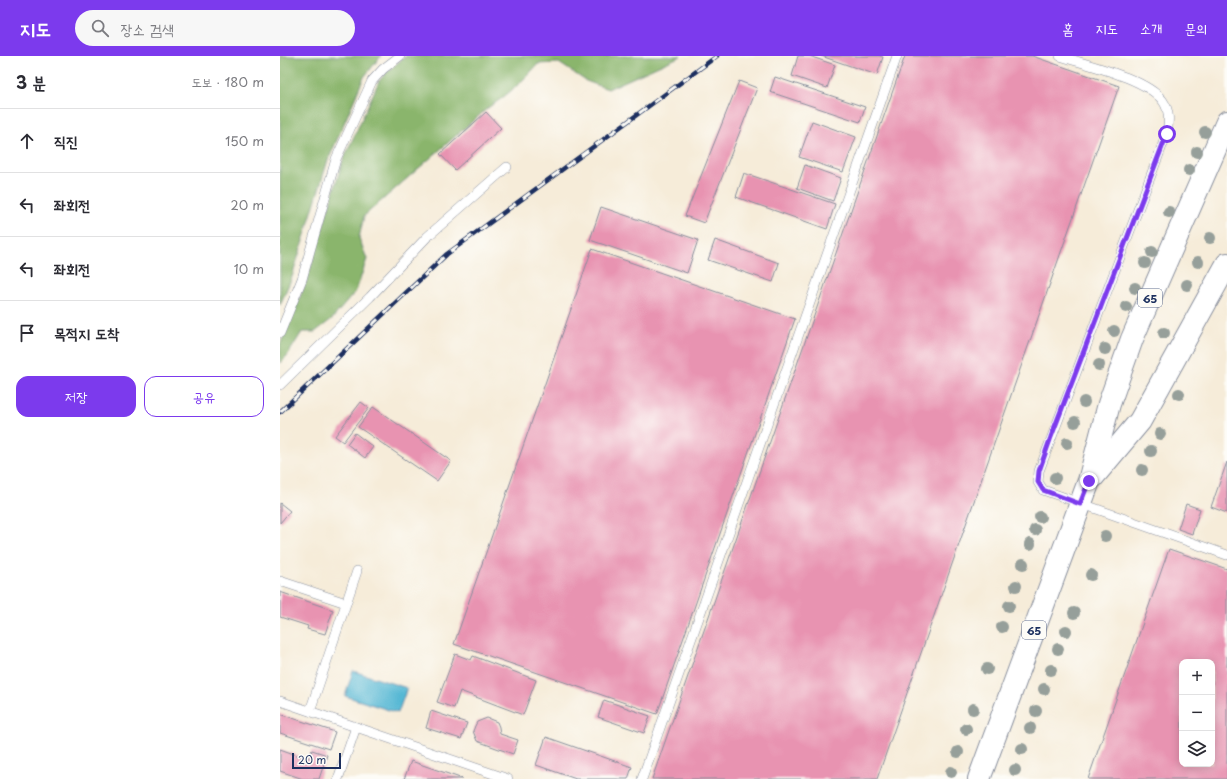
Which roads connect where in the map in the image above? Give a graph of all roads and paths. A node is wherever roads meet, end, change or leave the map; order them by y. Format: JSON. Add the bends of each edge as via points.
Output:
{"nodes":[{"id":1,"x":400,"y":56,"type":"edge"},
{"id":2,"x":897,"y":56,"type":"edge"},
{"id":3,"x":1060,"y":56,"type":"edge"},
{"id":4,"x":1227,"y":122,"type":"edge"},
{"id":5,"x":507,"y":168,"type":"dead end"},
{"id":6,"x":1227,"y":264,"type":"edge"},
{"id":7,"x":280,"y":333,"type":"edge"},
{"id":8,"x":280,"y":385,"type":"edge"},
{"id":9,"x":1089,"y":481,"type":"junction"},
{"id":10,"x":1080,"y":504,"type":"junction"},
{"id":11,"x":1227,"y":555,"type":"edge"},
{"id":12,"x":357,"y":571,"type":"dead end"},
{"id":13,"x":280,"y":581,"type":"edge"},
{"id":14,"x":346,"y":603,"type":"junction"},
{"id":15,"x":280,"y":701,"type":"edge"},
{"id":16,"x":313,"y":704,"type":"junction"},
{"id":17,"x":356,"y":727,"type":"junction"},
{"id":18,"x":338,"y":779,"type":"edge"},
{"id":19,"x":508,"y":779,"type":"edge"},
{"id":20,"x":642,"y":779,"type":"edge"},
{"id":21,"x":979,"y":779,"type":"edge"}],
"edges":[{"from":1,"to":7,"type":"lane","via":[[372,81],[336,159],[302,279]]},
{"from":2,"to":20,"type":"lane"},
{"from":3,"to":10,"type":"lane","via":[[1125,77],[1151,89],[1163,101],[1168,110],[1169,121],[1167,134],[1039,471],[1038,482],[1043,490]]},
{"from":4,"to":9,"type":"main road","number":"65","via":[[1132,339],[1109,404]]},
{"from":5,"to":8,"type":"lane","via":[[427,237]]},
{"from":6,"to":9,"type":"main road","number":"65","via":[[1140,421]]},
{"from":9,"to":10,"type":"main road","number":"65"},
{"from":10,"to":11,"type":"lane"},
{"from":10,"to":21,"type":"main road","number":"65"},
{"from":12,"to":14,"type":"lane"},
{"from":13,"to":14,"type":"lane"},
{"from":14,"to":16,"type":"lane"},
{"from":15,"to":16,"type":"lane"},
{"from":16,"to":17,"type":"lane"},
{"from":17,"to":18,"type":"lane"},
{"from":17,"to":19,"type":"lane"}]}
